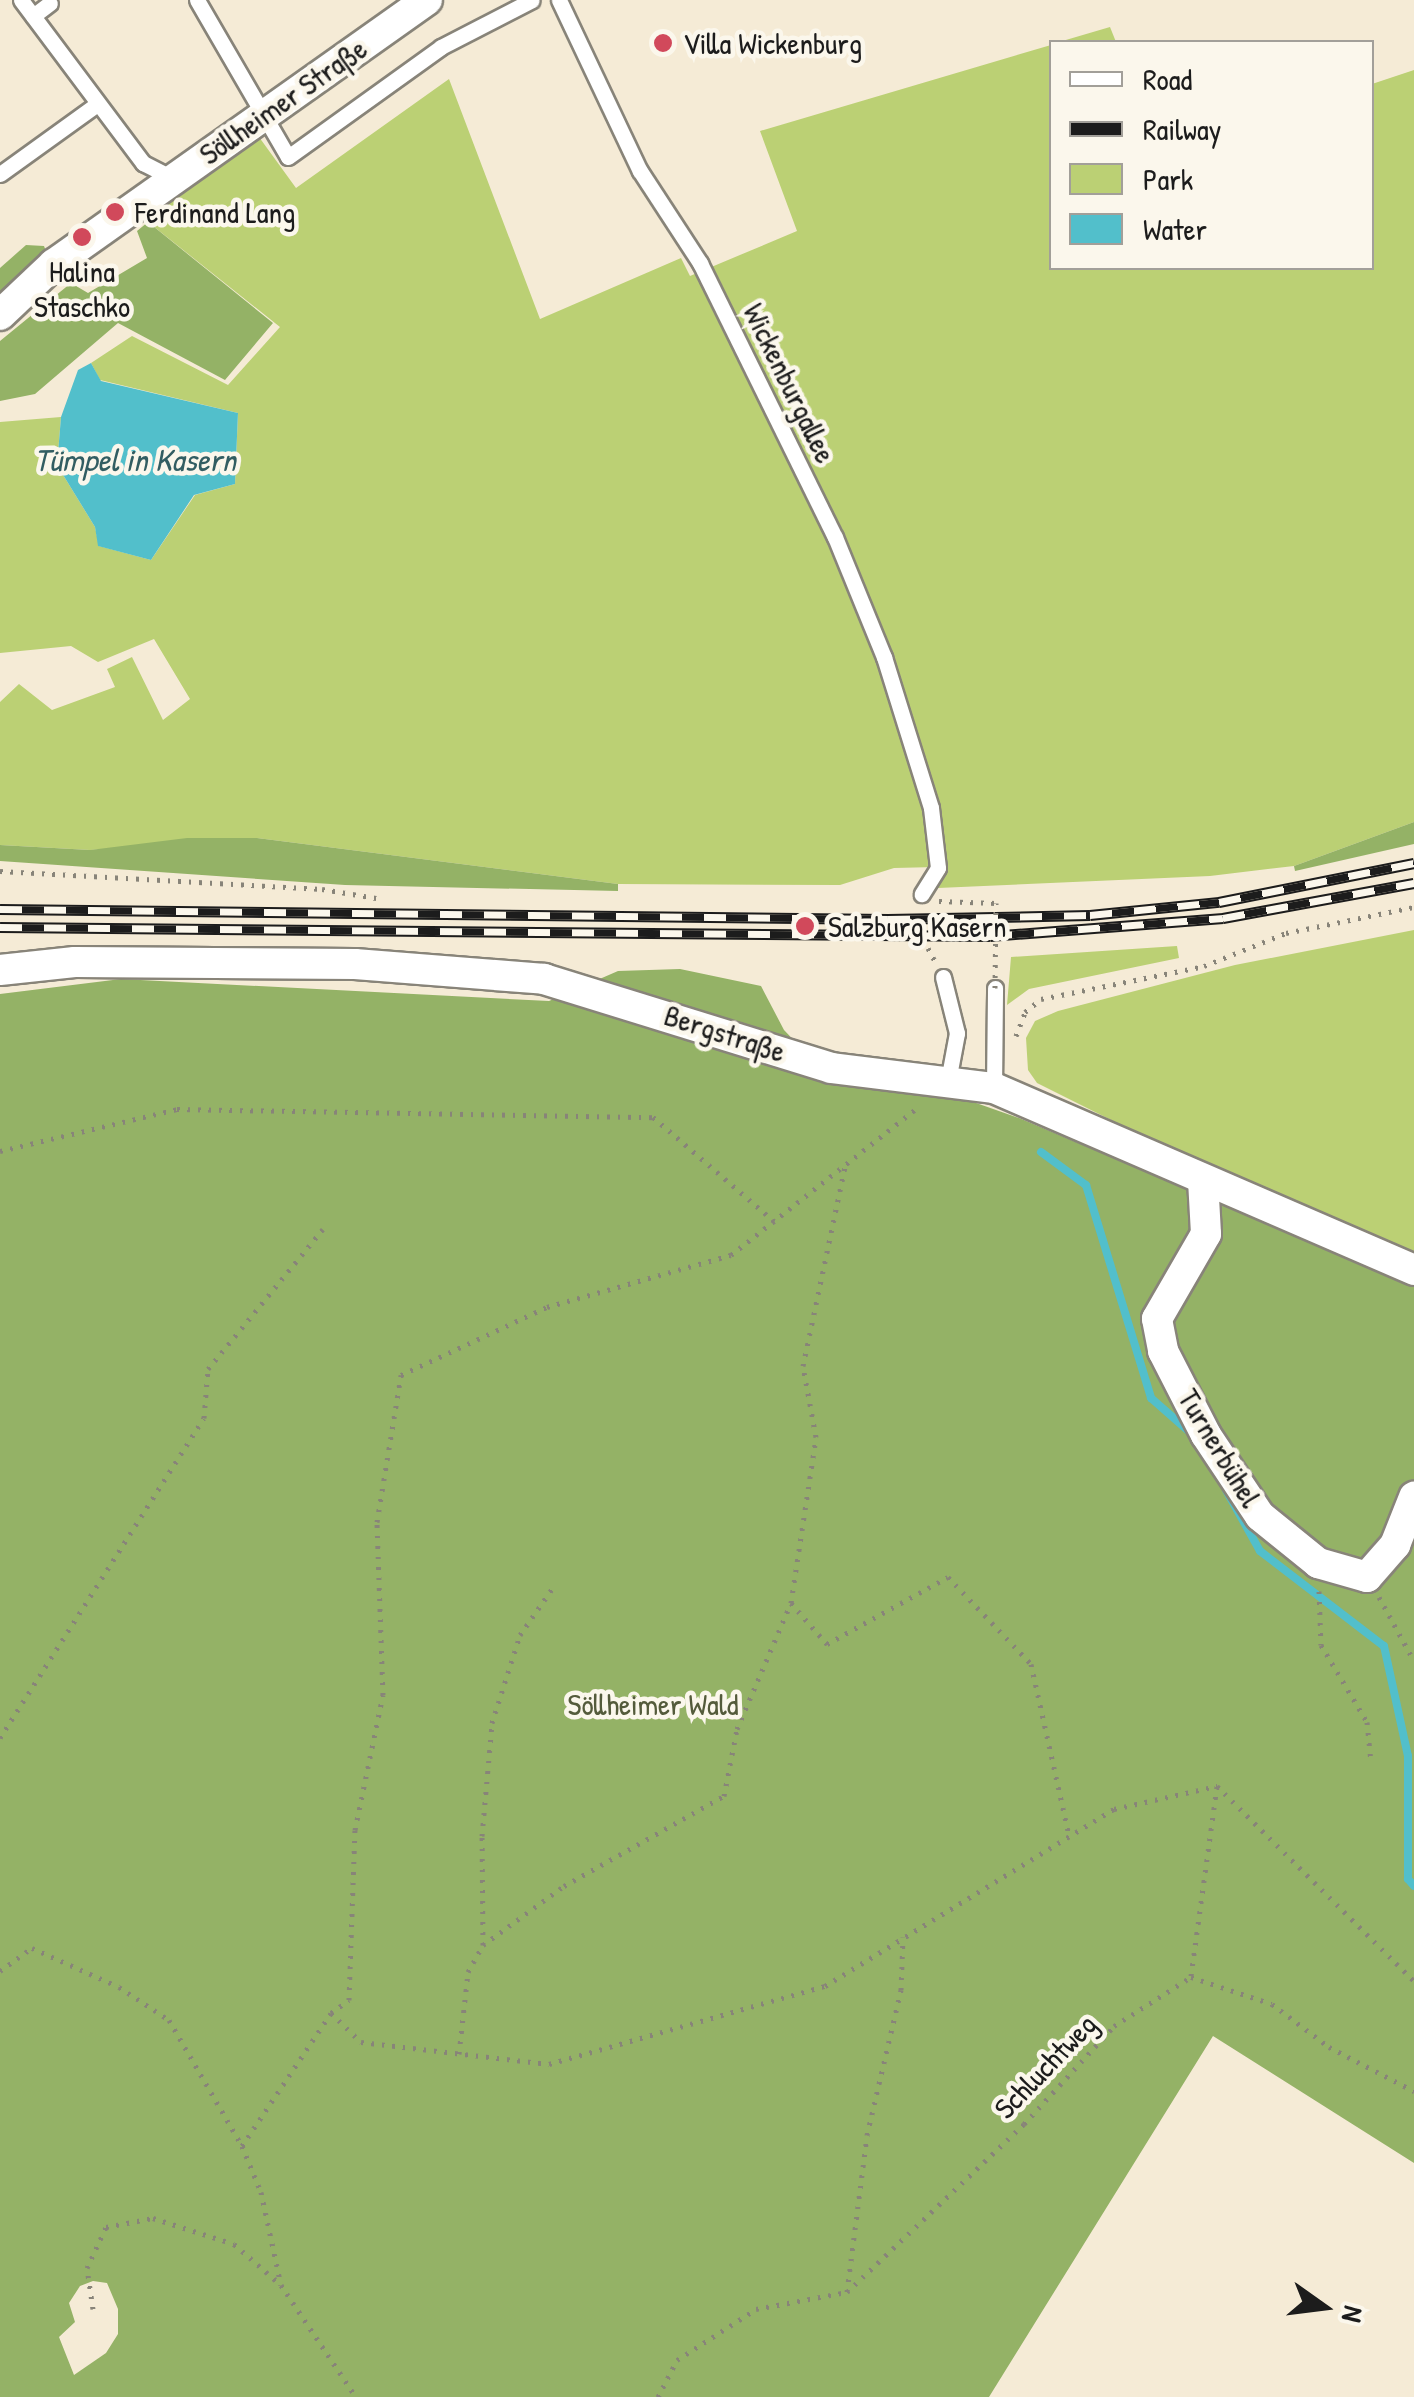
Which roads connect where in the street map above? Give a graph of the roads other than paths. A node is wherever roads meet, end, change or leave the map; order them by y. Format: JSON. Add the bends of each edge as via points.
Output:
{"nodes":[{"id":1,"x":22,"y":0,"type":"edge"},
{"id":2,"x":196,"y":0,"type":"edge"},
{"id":3,"x":428,"y":0,"type":"edge"},
{"id":4,"x":532,"y":0,"type":"edge"},
{"id":5,"x":559,"y":0,"type":"edge"},
{"id":6,"x":50,"y":4,"type":"dead end"},
{"id":7,"x":33,"y":16,"type":"junction"},
{"id":8,"x":97,"y":104,"type":"junction"},
{"id":9,"x":259,"y":118,"type":"junction"},
{"id":10,"x":0,"y":174,"type":"edge"},
{"id":11,"x":174,"y":178,"type":"junction"},
{"id":12,"x":0,"y":315,"type":"edge"},
{"id":13,"x":925,"y":897,"type":"road end"},
{"id":14,"x":0,"y":970,"type":"edge"},
{"id":15,"x":943,"y":977,"type":"dead end"},
{"id":16,"x":995,"y":988,"type":"road end"},
{"id":17,"x":948,"y":1080,"type":"junction"},
{"id":18,"x":994,"y":1088,"type":"junction"},
{"id":19,"x":1203,"y":1180,"type":"junction"},
{"id":20,"x":1414,"y":1270,"type":"edge"},
{"id":21,"x":1414,"y":1497,"type":"edge"}],
"edges":[{"from":1,"to":7,"type":"lane"},
{"from":2,"to":9,"type":"lane"},
{"from":3,"to":9,"type":"street","name":"Söllheimer Straße"},
{"from":4,"to":9,"type":"lane","via":[[441,47],[288,157]]},
{"from":5,"to":13,"type":"lane","name":"Wickenburgallee","via":[[640,171],[700,263],[835,537],[884,657],[931,808],[938,868]]},
{"from":6,"to":7,"type":"lane"},
{"from":7,"to":8,"type":"lane"},
{"from":8,"to":10,"type":"lane"},
{"from":8,"to":11,"type":"lane","via":[[143,163]]},
{"from":9,"to":11,"type":"street","name":"Söllheimer Straße"},
{"from":11,"to":12,"type":"street","name":"Söllheimer Straße","via":[[54,264]]},
{"from":14,"to":17,"type":"street","name":"Bergstraße","via":[[75,962],[484,969],[604,993],[832,1068]]},
{"from":15,"to":17,"type":"lane","via":[[957,1033]]},
{"from":16,"to":18,"type":"lane"},
{"from":17,"to":18,"type":"street","name":"Bergstraße"},
{"from":18,"to":19,"type":"street","name":"Bergstraße"},
{"from":19,"to":20,"type":"street","name":"Bergstraße"},
{"from":19,"to":21,"type":"street","name":"Turnerbühel","via":[[1206,1234],[1156,1319],[1163,1351],[1206,1435],[1260,1516],[1318,1563],[1367,1577],[1395,1545]]}]}
